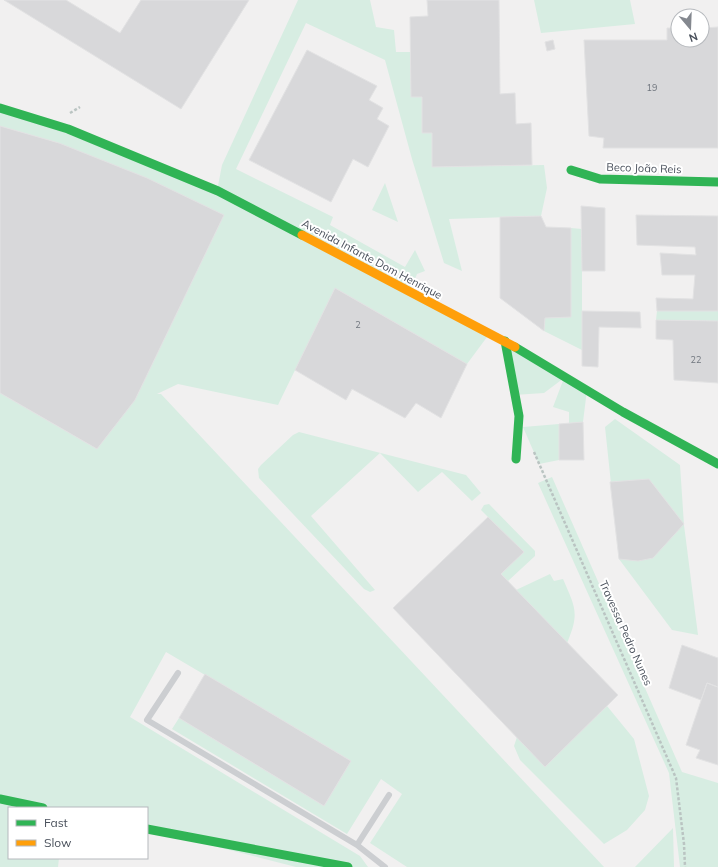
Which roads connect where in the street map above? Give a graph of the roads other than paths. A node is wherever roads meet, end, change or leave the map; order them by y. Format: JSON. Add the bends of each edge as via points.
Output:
{"nodes":[{"id":1,"x":0,"y":108,"type":"edge"},
{"id":2,"x":571,"y":170,"type":"dead end"},
{"id":3,"x":718,"y":182,"type":"edge"},
{"id":4,"x":505,"y":341,"type":"junction"},
{"id":5,"x":516,"y":459,"type":"dead end"},
{"id":6,"x":718,"y":464,"type":"edge"},
{"id":7,"x":178,"y":673,"type":"dead end"},
{"id":8,"x":389,"y":795,"type":"dead end"},
{"id":9,"x":0,"y":799,"type":"edge"},
{"id":10,"x":38,"y":807,"type":"edge"},
{"id":11,"x":148,"y":829,"type":"edge"},
{"id":12,"x":357,"y":845,"type":"junction"},
{"id":13,"x":348,"y":867,"type":"edge"},
{"id":14,"x":385,"y":867,"type":"edge"}],
"edges":[{"from":1,"to":4,"type":"main road","name":"Avenida Infante Dom Henrique","via":[[68,129],[218,192]]},
{"from":2,"to":3,"type":"main road","name":"Beco João Reis","via":[[600,178],[632,181]]},
{"from":4,"to":5,"type":"main road","via":[[519,416]]},
{"from":4,"to":6,"type":"main road","name":"Avenida Infante Dom Henrique","via":[[623,412]]},
{"from":7,"to":12,"type":"lane","via":[[147,720]]},
{"from":8,"to":12,"type":"lane"},
{"from":9,"to":10,"type":"main road"},
{"from":11,"to":13,"type":"main road"},
{"from":12,"to":14,"type":"lane"}]}
